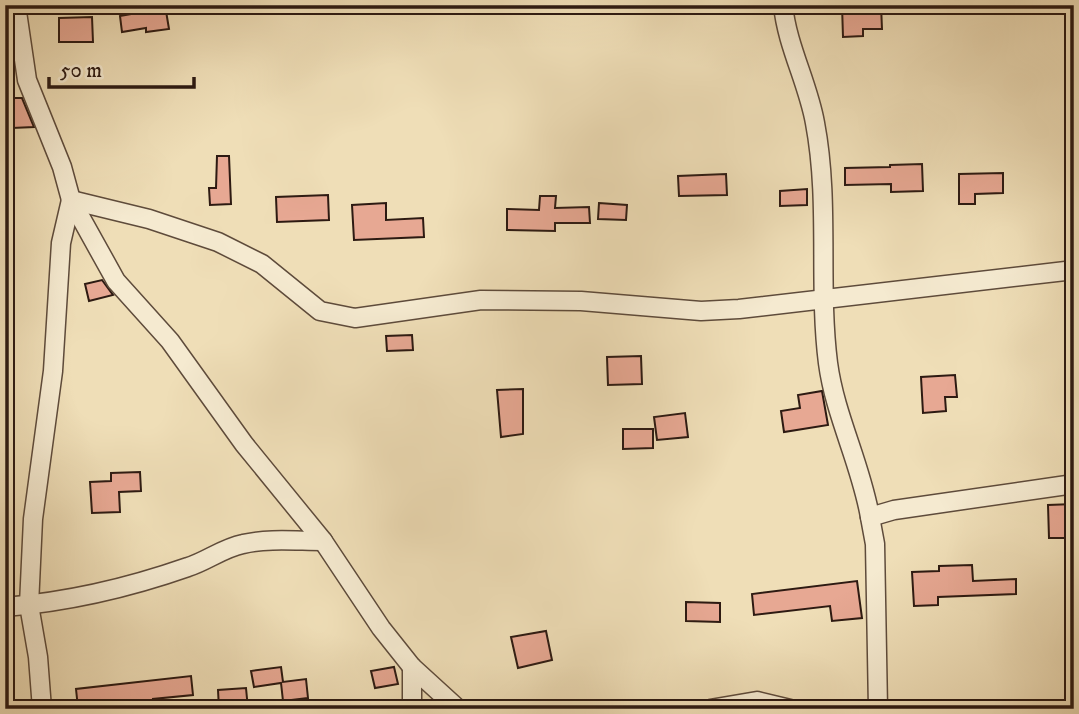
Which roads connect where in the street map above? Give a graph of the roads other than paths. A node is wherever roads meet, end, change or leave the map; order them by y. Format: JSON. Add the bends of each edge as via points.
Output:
{"nodes":[{"id":1,"x":16,"y":5,"type":"edge"},
{"id":2,"x":783,"y":5,"type":"edge"},
{"id":3,"x":71,"y":200,"type":"junction"},
{"id":4,"x":1074,"y":270,"type":"edge"},
{"id":5,"x":824,"y":300,"type":"junction"},
{"id":6,"x":1074,"y":484,"type":"edge"},
{"id":7,"x":870,"y":517,"type":"junction"},
{"id":8,"x":323,"y":541,"type":"junction"},
{"id":9,"x":29,"y":605,"type":"junction"},
{"id":10,"x":5,"y":607,"type":"edge"},
{"id":11,"x":412,"y":667,"type":"junction"},
{"id":12,"x":42,"y":709,"type":"edge"},
{"id":13,"x":412,"y":709,"type":"edge"},
{"id":14,"x":458,"y":709,"type":"edge"},
{"id":15,"x":710,"y":709,"type":"edge"},
{"id":16,"x":790,"y":709,"type":"edge"},
{"id":17,"x":878,"y":709,"type":"edge"}],
"edges":[{"from":1,"to":3,"type":"street","via":[[27,80]]},
{"from":2,"to":5,"type":"street","via":[[815,121],[821,164]]},
{"from":3,"to":5,"type":"street","via":[[218,242],[262,264],[320,311],[355,318],[481,300],[581,301],[701,311]]},
{"from":3,"to":8,"type":"street","via":[[116,281],[170,341]]},
{"from":3,"to":9,"type":"street","via":[[58,265],[53,371],[33,519]]},
{"from":4,"to":5,"type":"street"},
{"from":5,"to":7,"type":"street","via":[[835,401]]},
{"from":6,"to":7,"type":"street"},
{"from":7,"to":17,"type":"street","via":[[875,544]]},
{"from":8,"to":9,"type":"street","via":[[241,544],[191,566]]},
{"from":8,"to":11,"type":"street"},
{"from":9,"to":10,"type":"street"},
{"from":9,"to":12,"type":"street"},
{"from":11,"to":13,"type":"street"},
{"from":11,"to":14,"type":"street"},
{"from":15,"to":16,"type":"street","via":[[757,701]]}]}
